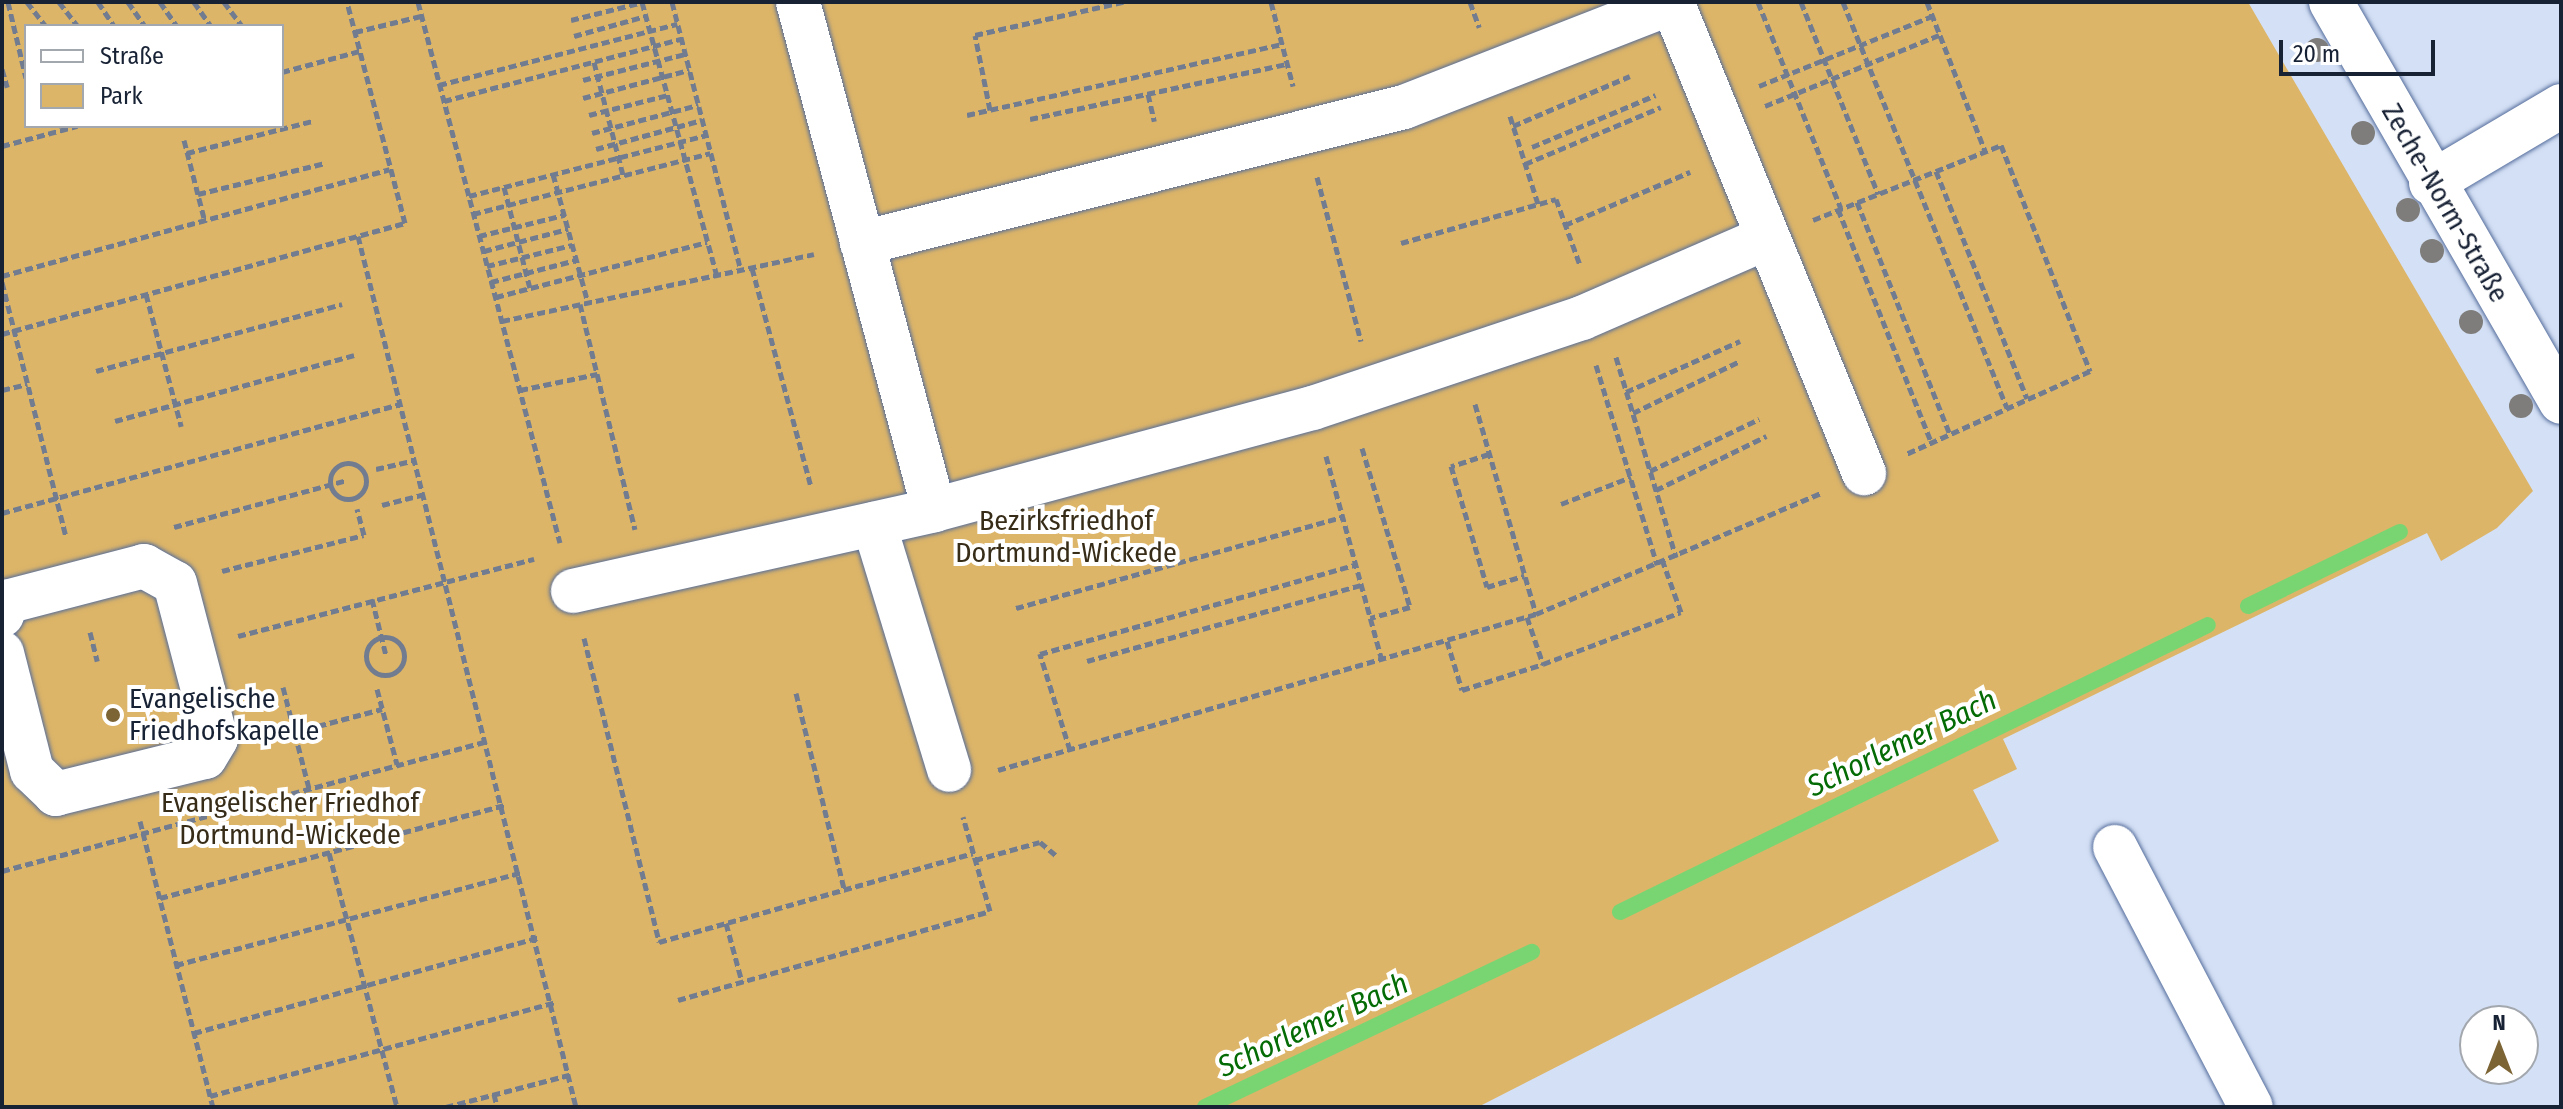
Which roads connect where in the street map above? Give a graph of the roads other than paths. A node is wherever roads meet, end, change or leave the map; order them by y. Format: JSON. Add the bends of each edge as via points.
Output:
{"nodes":[{"id":1,"x":798,"y":2,"type":"edge"},
{"id":2,"x":1672,"y":2,"type":"edge"},
{"id":3,"x":2331,"y":2,"type":"edge"},
{"id":4,"x":2561,"y":106,"type":"edge"},
{"id":5,"x":2431,"y":183,"type":"junction"},
{"id":6,"x":1764,"y":239,"type":"junction"},
{"id":7,"x":862,"y":243,"type":"junction"},
{"id":8,"x":2561,"y":402,"type":"edge"},
{"id":9,"x":1864,"y":473,"type":"road end"},
{"id":10,"x":934,"y":510,"type":"junction"},
{"id":11,"x":874,"y":524,"type":"junction"},
{"id":12,"x":568,"y":572,"type":"road end"},
{"id":13,"x":2,"y":615,"type":"edge"},
{"id":14,"x":2,"y":653,"type":"edge"},
{"id":15,"x":8,"y":704,"type":"edge"},
{"id":16,"x":970,"y":771,"type":"road end"},
{"id":17,"x":2115,"y":847,"type":"dead end"},
{"id":18,"x":2251,"y":1107,"type":"edge"}],
"edges":[{"from":1,"to":7,"type":"main road"},
{"from":2,"to":6,"type":"main road"},
{"from":2,"to":7,"type":"main road","via":[[1497,75],[1306,133]]},
{"from":3,"to":5,"type":"main road","name":"Zeche-Norm-Straße"},
{"from":4,"to":5,"type":"main road"},
{"from":5,"to":8,"type":"main road","name":"Zeche-Norm-Straße"},
{"from":6,"to":9,"type":"main road"},
{"from":6,"to":10,"type":"main road","via":[[1593,314],[1462,362],[1313,408]]},
{"from":7,"to":10,"type":"main road"},
{"from":10,"to":11,"type":"main road"},
{"from":11,"to":12,"type":"main road","via":[[647,574]]},
{"from":11,"to":16,"type":"main road"},
{"from":13,"to":15,"type":"main road","via":[[6,602],[144,566],[175,583],[216,739],[205,757],[56,794],[32,771]]},
{"from":14,"to":15,"type":"main road"},
{"from":17,"to":18,"type":"main road"}]}
